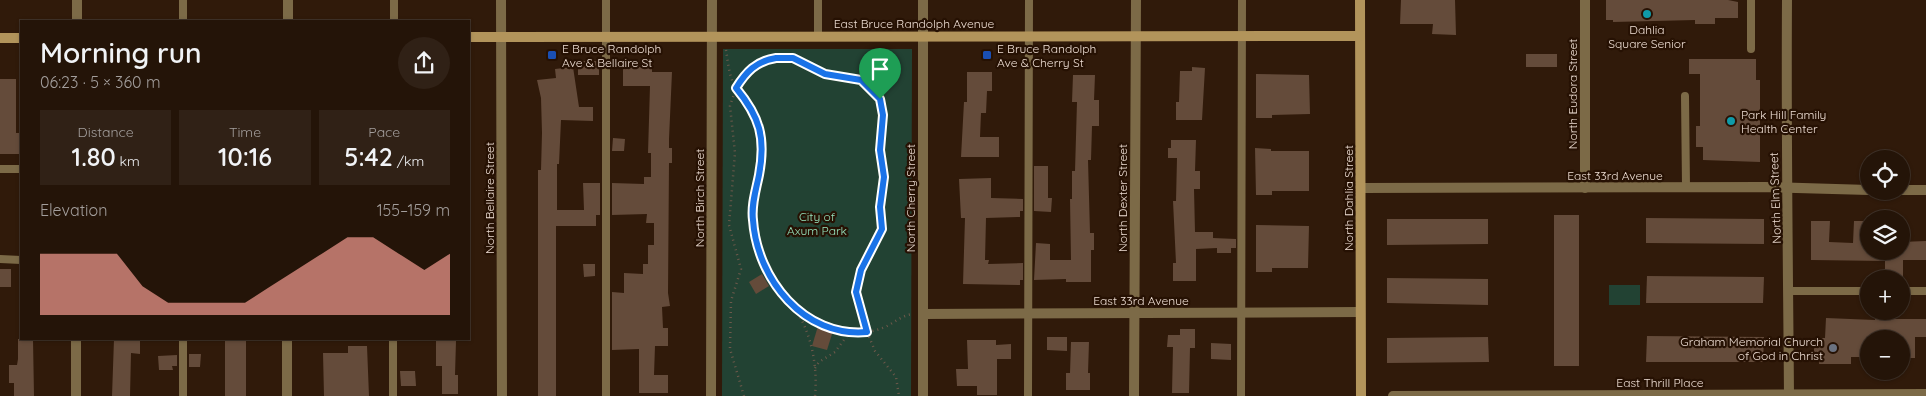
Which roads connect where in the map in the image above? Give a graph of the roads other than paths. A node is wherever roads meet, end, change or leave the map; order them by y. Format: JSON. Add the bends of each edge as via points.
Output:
{"nodes":[{"id":1,"x":77,"y":0,"type":"edge"},
{"id":2,"x":183,"y":0,"type":"edge"},
{"id":3,"x":288,"y":0,"type":"edge"},
{"id":4,"x":394,"y":0,"type":"edge"},
{"id":5,"x":501,"y":0,"type":"edge"},
{"id":6,"x":606,"y":0,"type":"edge"},
{"id":7,"x":712,"y":0,"type":"edge"},
{"id":8,"x":818,"y":0,"type":"edge"},
{"id":9,"x":923,"y":0,"type":"edge"},
{"id":10,"x":1028,"y":0,"type":"edge"},
{"id":11,"x":1136,"y":0,"type":"edge"},
{"id":12,"x":1242,"y":0,"type":"edge"},
{"id":13,"x":1360,"y":0,"type":"edge"},
{"id":14,"x":1585,"y":0,"type":"edge"},
{"id":15,"x":1751,"y":0,"type":"edge"},
{"id":16,"x":1786,"y":0,"type":"edge"},
{"id":17,"x":77,"y":20,"type":"edge"},
{"id":18,"x":183,"y":20,"type":"edge"},
{"id":19,"x":288,"y":20,"type":"edge"},
{"id":20,"x":394,"y":20,"type":"edge"},
{"id":21,"x":923,"y":35,"type":"junction"},
{"id":22,"x":1028,"y":35,"type":"junction"},
{"id":23,"x":1135,"y":35,"type":"junction"},
{"id":24,"x":1242,"y":35,"type":"junction"},
{"id":25,"x":606,"y":36,"type":"junction"},
{"id":26,"x":712,"y":36,"type":"junction"},
{"id":27,"x":818,"y":36,"type":"junction"},
{"id":28,"x":1360,"y":36,"type":"junction"},
{"id":29,"x":470,"y":37,"type":"edge"},
{"id":30,"x":501,"y":37,"type":"junction"},
{"id":31,"x":0,"y":38,"type":"edge"},
{"id":32,"x":20,"y":38,"type":"edge"},
{"id":33,"x":1751,"y":49,"type":"dead end"},
{"id":34,"x":1685,"y":96,"type":"dead end"},
{"id":35,"x":0,"y":169,"type":"edge"},
{"id":36,"x":20,"y":169,"type":"edge"},
{"id":37,"x":1686,"y":187,"type":"junction"},
{"id":38,"x":1361,"y":188,"type":"junction"},
{"id":39,"x":1585,"y":188,"type":"junction"},
{"id":40,"x":1787,"y":188,"type":"junction"},
{"id":41,"x":1860,"y":190,"type":"edge"},
{"id":42,"x":1910,"y":190,"type":"edge"},
{"id":43,"x":1926,"y":190,"type":"edge"},
{"id":44,"x":0,"y":259,"type":"edge"},
{"id":45,"x":20,"y":260,"type":"edge"},
{"id":46,"x":1788,"y":291,"type":"junction"},
{"id":47,"x":1860,"y":291,"type":"edge"},
{"id":48,"x":1910,"y":291,"type":"edge"},
{"id":49,"x":1926,"y":291,"type":"edge"},
{"id":50,"x":1134,"y":312,"type":"junction"},
{"id":51,"x":1241,"y":312,"type":"junction"},
{"id":52,"x":1360,"y":312,"type":"junction"},
{"id":53,"x":1028,"y":313,"type":"junction"},
{"id":54,"x":923,"y":314,"type":"junction"},
{"id":55,"x":76,"y":340,"type":"edge"},
{"id":56,"x":183,"y":340,"type":"edge"},
{"id":57,"x":287,"y":340,"type":"edge"},
{"id":58,"x":393,"y":340,"type":"edge"},
{"id":59,"x":1926,"y":394,"type":"edge"},
{"id":60,"x":1789,"y":395,"type":"edge"},
{"id":61,"x":76,"y":396,"type":"edge"},
{"id":62,"x":183,"y":396,"type":"edge"},
{"id":63,"x":287,"y":396,"type":"edge"},
{"id":64,"x":393,"y":396,"type":"edge"},
{"id":65,"x":502,"y":396,"type":"edge"},
{"id":66,"x":606,"y":396,"type":"edge"},
{"id":67,"x":711,"y":396,"type":"edge"},
{"id":68,"x":923,"y":396,"type":"edge"},
{"id":69,"x":1028,"y":396,"type":"edge"},
{"id":70,"x":1134,"y":396,"type":"edge"},
{"id":71,"x":1241,"y":396,"type":"edge"},
{"id":72,"x":1361,"y":396,"type":"edge"},
{"id":73,"x":1393,"y":396,"type":"edge"}],
"edges":[{"from":1,"to":17,"type":"street"},
{"from":2,"to":18,"type":"lane"},
{"from":3,"to":19,"type":"street"},
{"from":4,"to":20,"type":"lane"},
{"from":5,"to":30,"type":"street","name":"North Bellaire Street"},
{"from":6,"to":25,"type":"lane"},
{"from":7,"to":26,"type":"street","name":"North Birch Street"},
{"from":8,"to":27,"type":"lane"},
{"from":9,"to":21,"type":"street","name":"North Cherry Street"},
{"from":10,"to":22,"type":"lane"},
{"from":11,"to":23,"type":"street","name":"North Dexter Street"},
{"from":12,"to":24,"type":"lane"},
{"from":13,"to":28,"type":"street","name":"North Dahlia Street"},
{"from":14,"to":39,"type":"street","name":"North Eudora Street"},
{"from":15,"to":33,"type":"lane"},
{"from":16,"to":40,"type":"street","name":"North Elm Street"},
{"from":21,"to":22,"type":"street","name":"East Bruce Randolph Avenue"},
{"from":21,"to":27,"type":"street","name":"East Bruce Randolph Avenue"},
{"from":21,"to":54,"type":"street","name":"North Cherry Street"},
{"from":22,"to":23,"type":"street","name":"East Bruce Randolph Avenue"},
{"from":22,"to":53,"type":"lane"},
{"from":23,"to":24,"type":"street","name":"East Bruce Randolph Avenue"},
{"from":23,"to":50,"type":"street","name":"North Dexter Street"},
{"from":24,"to":28,"type":"street","name":"East Bruce Randolph Avenue"},
{"from":24,"to":51,"type":"lane"},
{"from":25,"to":26,"type":"street","name":"East Bruce Randolph Avenue"},
{"from":25,"to":30,"type":"street","name":"East Bruce Randolph Avenue"},
{"from":25,"to":66,"type":"lane"},
{"from":26,"to":27,"type":"street","name":"East Bruce Randolph Avenue"},
{"from":26,"to":67,"type":"street","name":"North Birch Street"},
{"from":28,"to":38,"type":"street","name":"North Dahlia Street"},
{"from":29,"to":30,"type":"street","name":"East Bruce Randolph Avenue"},
{"from":30,"to":65,"type":"street","name":"North Bellaire Street"},
{"from":31,"to":32,"type":"street"},
{"from":34,"to":37,"type":"lane"},
{"from":35,"to":36,"type":"lane"},
{"from":37,"to":39,"type":"street","name":"East 33rd Avenue"},
{"from":37,"to":40,"type":"street","name":"East 33rd Avenue"},
{"from":38,"to":39,"type":"street","name":"East 33rd Avenue"},
{"from":38,"to":52,"type":"street","name":"North Dahlia Street"},
{"from":40,"to":41,"type":"street","name":"East 33rd Avenue"},
{"from":40,"to":46,"type":"street","name":"North Elm Street"},
{"from":42,"to":43,"type":"street"},
{"from":44,"to":45,"type":"lane"},
{"from":46,"to":47,"type":"lane"},
{"from":46,"to":60,"type":"street","name":"North Elm Street"},
{"from":48,"to":49,"type":"lane"},
{"from":50,"to":51,"type":"street","name":"East 33rd Avenue"},
{"from":50,"to":53,"type":"street","name":"East 33rd Avenue"},
{"from":50,"to":70,"type":"street","name":"North Dexter Street"},
{"from":51,"to":52,"type":"street","name":"East 33rd Avenue"},
{"from":51,"to":71,"type":"lane"},
{"from":52,"to":72,"type":"street","name":"North Dahlia Street"},
{"from":53,"to":54,"type":"street","name":"East 33rd Avenue"},
{"from":53,"to":69,"type":"lane"},
{"from":54,"to":68,"type":"street","name":"North Cherry Street"},
{"from":55,"to":61,"type":"street"},
{"from":56,"to":62,"type":"lane"},
{"from":57,"to":63,"type":"street"},
{"from":58,"to":64,"type":"lane"},
{"from":59,"to":60,"type":"street","name":"East Thrill Place"},
{"from":60,"to":73,"type":"street","name":"East Thrill Place"}]}
